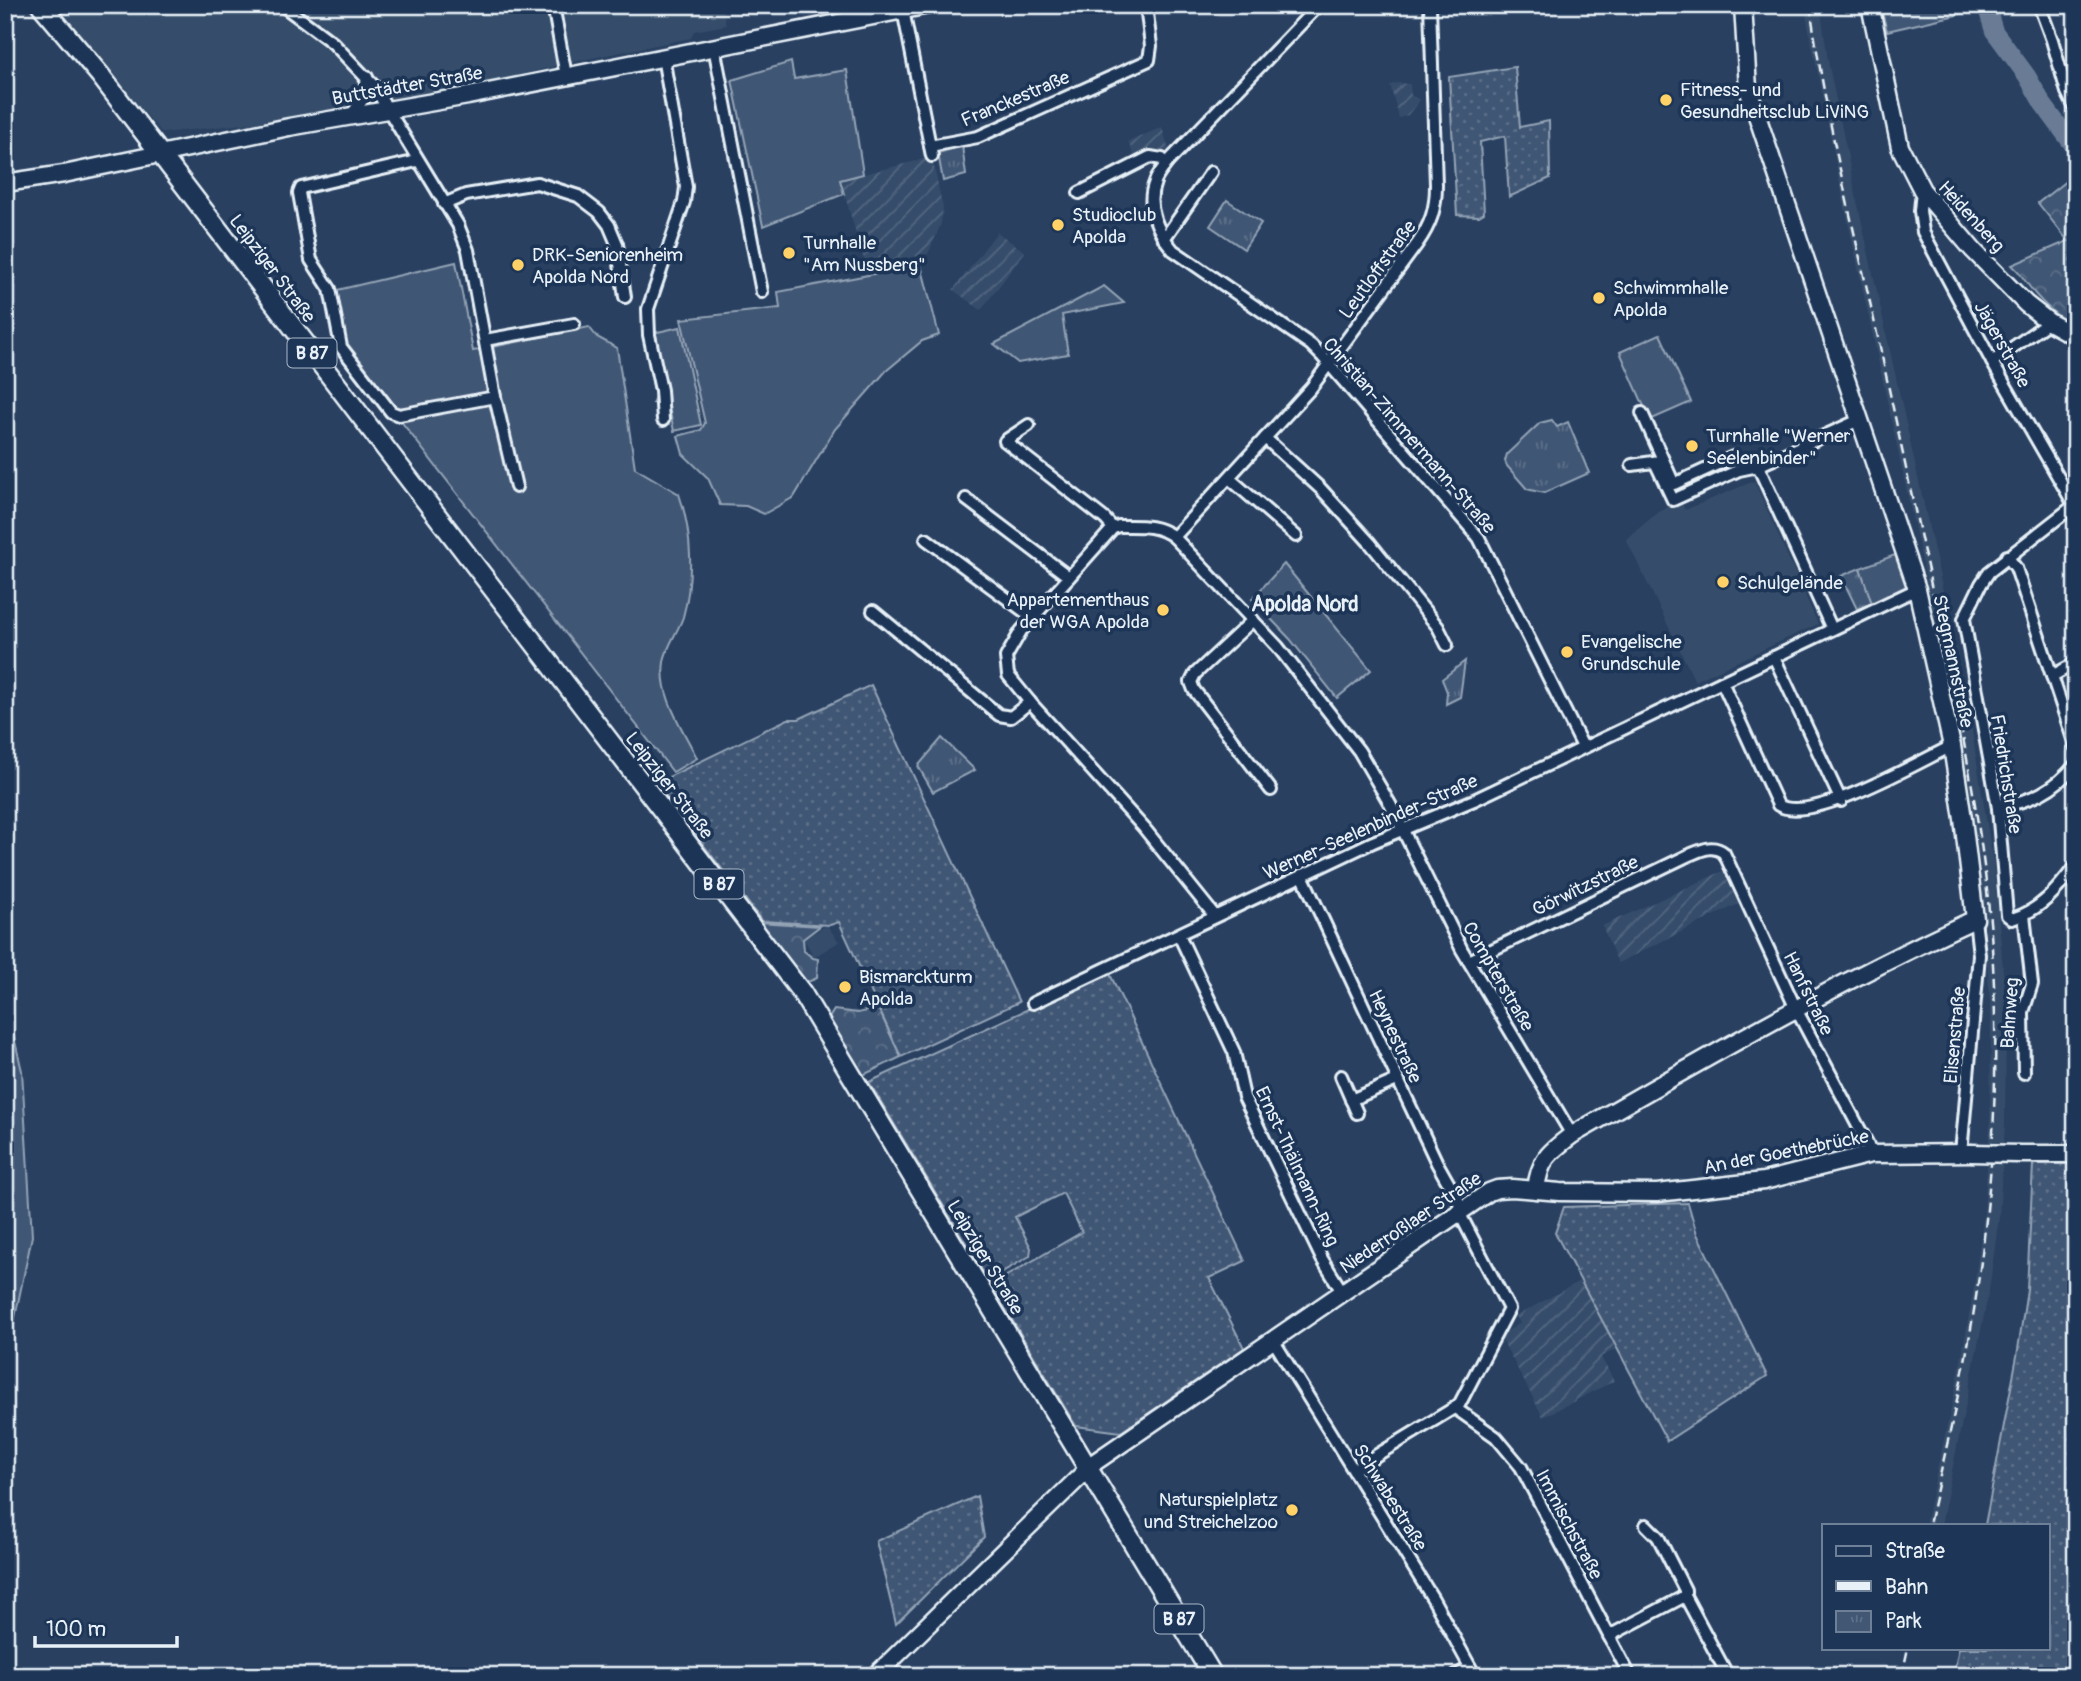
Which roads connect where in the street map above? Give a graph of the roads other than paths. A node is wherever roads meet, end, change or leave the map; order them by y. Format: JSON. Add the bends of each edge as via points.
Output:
{"nodes":[{"id":1,"x":41,"y":5,"type":"edge"},
{"id":2,"x":282,"y":5,"type":"edge"},
{"id":3,"x":553,"y":5,"type":"edge"},
{"id":4,"x":1146,"y":5,"type":"edge"},
{"id":5,"x":1319,"y":5,"type":"edge"},
{"id":6,"x":1430,"y":5,"type":"edge"},
{"id":7,"x":1743,"y":5,"type":"edge"},
{"id":8,"x":1870,"y":5,"type":"edge"},
{"id":9,"x":2039,"y":5,"type":"edge"},
{"id":10,"x":916,"y":7,"type":"edge"},
{"id":11,"x":714,"y":47,"type":"junction"},
{"id":12,"x":663,"y":57,"type":"junction"},
{"id":13,"x":566,"y":76,"type":"junction"},
{"id":14,"x":367,"y":77,"type":"junction"},
{"id":15,"x":389,"y":110,"type":"junction"},
{"id":16,"x":2076,"y":110,"type":"edge"},
{"id":17,"x":351,"y":116,"type":"junction"},
{"id":18,"x":158,"y":153,"type":"junction"},
{"id":19,"x":417,"y":161,"type":"junction"},
{"id":20,"x":1167,"y":163,"type":"junction"},
{"id":21,"x":1211,"y":172,"type":"dead end"},
{"id":22,"x":5,"y":183,"type":"edge"},
{"id":23,"x":1922,"y":190,"type":"junction"},
{"id":24,"x":1079,"y":193,"type":"dead end"},
{"id":25,"x":444,"y":204,"type":"junction"},
{"id":26,"x":1164,"y":239,"type":"junction"},
{"id":27,"x":762,"y":292,"type":"dead end"},
{"id":28,"x":625,"y":297,"type":"dead end"},
{"id":29,"x":2049,"y":322,"type":"junction"},
{"id":30,"x":575,"y":324,"type":"dead end"},
{"id":31,"x":2076,"y":337,"type":"edge"},
{"id":32,"x":485,"y":340,"type":"junction"},
{"id":33,"x":1992,"y":362,"type":"junction"},
{"id":34,"x":1329,"y":364,"type":"junction"},
{"id":35,"x":495,"y":397,"type":"junction"},
{"id":36,"x":1642,"y":413,"type":"dead end"},
{"id":37,"x":663,"y":420,"type":"dead end"},
{"id":38,"x":1859,"y":420,"type":"junction"},
{"id":39,"x":1029,"y":425,"type":"dead end"},
{"id":40,"x":1265,"y":438,"type":"junction"},
{"id":41,"x":1733,"y":457,"type":"dead end"},
{"id":42,"x":1659,"y":461,"type":"junction"},
{"id":43,"x":1632,"y":465,"type":"dead end"},
{"id":44,"x":1758,"y":466,"type":"junction"},
{"id":45,"x":1230,"y":478,"type":"junction"},
{"id":46,"x":516,"y":488,"type":"dead end"},
{"id":47,"x":966,"y":499,"type":"dead end"},
{"id":48,"x":2075,"y":506,"type":"edge"},
{"id":49,"x":1113,"y":528,"type":"junction"},
{"id":50,"x":1296,"y":536,"type":"dead end"},
{"id":51,"x":1174,"y":537,"type":"junction"},
{"id":52,"x":926,"y":538,"type":"dead end"},
{"id":53,"x":2007,"y":556,"type":"junction"},
{"id":54,"x":1069,"y":577,"type":"junction"},
{"id":55,"x":1917,"y":589,"type":"junction"},
{"id":56,"x":873,"y":611,"type":"dead end"},
{"id":57,"x":1032,"y":617,"type":"junction"},
{"id":58,"x":1253,"y":620,"type":"junction"},
{"id":59,"x":1832,"y":629,"type":"junction"},
{"id":60,"x":1447,"y":645,"type":"dead end"},
{"id":61,"x":1774,"y":657,"type":"junction"},
{"id":62,"x":2076,"y":663,"type":"edge"},
{"id":63,"x":2052,"y":676,"type":"junction"},
{"id":64,"x":1722,"y":682,"type":"junction"},
{"id":65,"x":1030,"y":702,"type":"junction"},
{"id":66,"x":1952,"y":746,"type":"junction"},
{"id":67,"x":1583,"y":747,"type":"junction"},
{"id":68,"x":2076,"y":748,"type":"edge"},
{"id":69,"x":2076,"y":764,"type":"edge"},
{"id":70,"x":1271,"y":790,"type":"dead end"},
{"id":71,"x":1841,"y":801,"type":"junction"},
{"id":72,"x":1998,"y":808,"type":"junction"},
{"id":73,"x":1403,"y":829,"type":"junction"},
{"id":74,"x":1718,"y":848,"type":"joint"},
{"id":75,"x":2076,"y":865,"type":"edge"},
{"id":76,"x":1302,"y":876,"type":"junction"},
{"id":77,"x":1214,"y":915,"type":"junction"},
{"id":78,"x":2024,"y":915,"type":"junction"},
{"id":79,"x":1975,"y":919,"type":"junction"},
{"id":80,"x":1179,"y":934,"type":"junction"},
{"id":81,"x":1469,"y":961,"type":"junction"},
{"id":82,"x":1033,"y":1003,"type":"dead end"},
{"id":83,"x":1796,"y":1009,"type":"junction"},
{"id":84,"x":2024,"y":1073,"type":"dead end"},
{"id":85,"x":1341,"y":1076,"type":"dead end"},
{"id":86,"x":1397,"y":1080,"type":"junction"},
{"id":87,"x":1351,"y":1100,"type":"junction"},
{"id":88,"x":1357,"y":1113,"type":"dead end"},
{"id":89,"x":1572,"y":1135,"type":"junction"},
{"id":90,"x":1966,"y":1153,"type":"junction"},
{"id":91,"x":1871,"y":1154,"type":"junction"},
{"id":92,"x":2076,"y":1154,"type":"edge"},
{"id":93,"x":1536,"y":1190,"type":"junction"},
{"id":94,"x":1461,"y":1211,"type":"junction"},
{"id":95,"x":1343,"y":1293,"type":"junction"},
{"id":96,"x":1273,"y":1340,"type":"junction"},
{"id":97,"x":1455,"y":1408,"type":"junction"},
{"id":98,"x":1088,"y":1468,"type":"junction"},
{"id":99,"x":1353,"y":1469,"type":"junction"},
{"id":100,"x":1646,"y":1525,"type":"dead end"},
{"id":101,"x":1685,"y":1596,"type":"junction"},
{"id":102,"x":1609,"y":1636,"type":"junction"},
{"id":103,"x":1473,"y":1672,"type":"edge"},
{"id":104,"x":875,"y":1676,"type":"edge"},
{"id":105,"x":1213,"y":1676,"type":"edge"},
{"id":106,"x":1456,"y":1676,"type":"edge"},
{"id":107,"x":1630,"y":1676,"type":"edge"},
{"id":108,"x":1728,"y":1676,"type":"edge"}],
"edges":[{"from":1,"to":18,"type":"main road","name":"Leipziger Straße","number":"B 87"},
{"from":2,"to":14,"type":"street","via":[[333,43]]},
{"from":3,"to":13,"type":"street"},
{"from":4,"to":10,"type":"street","name":"Franckestraße","via":[[1149,60],[978,136],[931,151]]},
{"from":5,"to":20,"type":"street"},
{"from":6,"to":34,"type":"street","name":"Leutloffstraße","via":[[1433,219]]},
{"from":7,"to":38,"type":"main road","name":"Stegmannstraße","via":[[1748,89]]},
{"from":8,"to":23,"type":"main road","name":"Heidenberg","via":[[1900,147]]},
{"from":9,"to":16,"type":"street"},
{"from":10,"to":11,"type":"main road","name":"Buttstädter Straße"},
{"from":11,"to":12,"type":"main road","name":"Buttstädter Straße"},
{"from":11,"to":27,"type":"street"},
{"from":12,"to":13,"type":"main road","name":"Buttstädter Straße"},
{"from":12,"to":37,"type":"street","via":[[686,187],[648,309]]},
{"from":13,"to":15,"type":"main road","name":"Buttstädter Straße"},
{"from":14,"to":15,"type":"street"},
{"from":14,"to":17,"type":"street","via":[[364,98]]},
{"from":15,"to":17,"type":"main road","name":"Buttstädter Straße"},
{"from":15,"to":19,"type":"street"},
{"from":17,"to":18,"type":"main road","name":"Buttstädter Straße"},
{"from":18,"to":22,"type":"main road","name":"Buttstädter Straße"},
{"from":18,"to":98,"type":"main road","name":"Leipziger Straße","number":"B 87","via":[[802,993]]},
{"from":19,"to":25,"type":"street"},
{"from":19,"to":35,"type":"street","via":[[300,188],[311,260],[330,289],[341,347],[391,412],[399,415]]},
{"from":20,"to":24,"type":"street","via":[[1150,157]]},
{"from":20,"to":26,"type":"street","via":[[1154,182],[1152,198]]},
{"from":21,"to":26,"type":"street"},
{"from":23,"to":29,"type":"main road","name":"Heidenberg","via":[[1973,250]]},
{"from":23,"to":33,"type":"street","name":"Jägerstraße","via":[[1923,232]]},
{"from":25,"to":28,"type":"street","via":[[466,195],[537,183],[578,195],[609,225],[617,244]]},
{"from":25,"to":32,"type":"street","via":[[468,250]]},
{"from":26,"to":34,"type":"street","name":"Christian-Zimmermann-Straße","via":[[1173,250],[1311,345]]},
{"from":29,"to":31,"type":"main road","name":"Heidenberg"},
{"from":29,"to":33,"type":"street"},
{"from":30,"to":32,"type":"street"},
{"from":32,"to":35,"type":"street"},
{"from":33,"to":48,"type":"street","name":"Jägerstraße"},
{"from":34,"to":40,"type":"street","name":"Leutloffstraße"},
{"from":34,"to":67,"type":"street","name":"Christian-Zimmermann-Straße","via":[[1479,538]]},
{"from":35,"to":46,"type":"street"},
{"from":36,"to":42,"type":"street"},
{"from":38,"to":44,"type":"street"},
{"from":38,"to":55,"type":"main road","name":"Stegmannstraße"},
{"from":39,"to":49,"type":"street","via":[[1005,441]]},
{"from":40,"to":45,"type":"street","name":"Leutloffstraße"},
{"from":40,"to":60,"type":"street","via":[[1321,489],[1370,543],[1438,627]]},
{"from":41,"to":42,"type":"street","via":[[1674,484]]},
{"from":42,"to":43,"type":"street"},
{"from":42,"to":44,"type":"street","via":[[1673,500]]},
{"from":44,"to":59,"type":"street"},
{"from":45,"to":50,"type":"street"},
{"from":45,"to":51,"type":"street","name":"Leutloffstraße"},
{"from":47,"to":54,"type":"street"},
{"from":48,"to":53,"type":"street"},
{"from":49,"to":51,"type":"street","via":[[1154,527]]},
{"from":49,"to":54,"type":"street"},
{"from":51,"to":58,"type":"street"},
{"from":52,"to":57,"type":"street"},
{"from":53,"to":63,"type":"street","via":[[2016,568]]},
{"from":53,"to":72,"type":"street","name":"Friedrichstraße","via":[[1980,584],[1964,619]]},
{"from":54,"to":57,"type":"street"},
{"from":55,"to":59,"type":"street","name":"Werner-Seelenbinder-Straße"},
{"from":55,"to":66,"type":"main road","name":"Stegmannstraße"},
{"from":56,"to":65,"type":"street","via":[[999,715],[1011,717]]},
{"from":57,"to":65,"type":"street","via":[[1006,657],[1008,674]]},
{"from":58,"to":70,"type":"street","via":[[1191,682]]},
{"from":58,"to":73,"type":"street","via":[[1359,751]]},
{"from":59,"to":61,"type":"street","name":"Werner-Seelenbinder-Straße"},
{"from":61,"to":64,"type":"street","name":"Werner-Seelenbinder-Straße"},
{"from":61,"to":71,"type":"street"},
{"from":62,"to":63,"type":"street"},
{"from":63,"to":68,"type":"street"},
{"from":64,"to":67,"type":"street","name":"Werner-Seelenbinder-Straße"},
{"from":64,"to":71,"type":"street","via":[[1778,805],[1800,808]]},
{"from":65,"to":77,"type":"street","via":[[1144,828]]},
{"from":66,"to":71,"type":"street"},
{"from":66,"to":79,"type":"main road","name":"Stegmannstraße"},
{"from":67,"to":73,"type":"street","name":"Werner-Seelenbinder-Straße"},
{"from":69,"to":72,"type":"street","via":[[2065,778],[2033,799]]},
{"from":72,"to":78,"type":"street","name":"Friedrichstraße","via":[[2007,915],[2011,919]]},
{"from":73,"to":76,"type":"street","name":"Werner-Seelenbinder-Straße"},
{"from":73,"to":81,"type":"street","name":"Compterstraße"},
{"from":74,"to":81,"type":"street","name":"Görwitzstraße","via":[[1677,860]]},
{"from":74,"to":83,"type":"street","name":"Hanfstraße"},
{"from":75,"to":78,"type":"street","via":[[2045,901]]},
{"from":76,"to":77,"type":"street","name":"Werner-Seelenbinder-Straße"},
{"from":76,"to":86,"type":"street","name":"Heynestraße"},
{"from":77,"to":80,"type":"street","name":"Werner-Seelenbinder-Straße"},
{"from":78,"to":84,"type":"street","name":"Bahnweg","via":[[2032,984],[2023,1012]]},
{"from":79,"to":83,"type":"main road"},
{"from":79,"to":90,"type":"street","name":"Elisenstraße","via":[[1979,955]]},
{"from":80,"to":82,"type":"street","name":"Werner-Seelenbinder-Straße"},
{"from":80,"to":95,"type":"street","name":"Ernst-Thälmann-Ring","via":[[1234,1052],[1244,1097]]},
{"from":81,"to":89,"type":"street","name":"Compterstraße"},
{"from":83,"to":89,"type":"main road"},
{"from":83,"to":91,"type":"street","name":"Hanfstraße"},
{"from":85,"to":87,"type":"street"},
{"from":86,"to":87,"type":"street"},
{"from":86,"to":94,"type":"street","name":"Heynestraße"},
{"from":87,"to":88,"type":"street"},
{"from":89,"to":93,"type":"main road","via":[[1546,1157]]},
{"from":90,"to":91,"type":"main road","name":"An der Goethebrücke"},
{"from":90,"to":92,"type":"main road","name":"An der Goethebrücke","bridge":true},
{"from":91,"to":93,"type":"main road","name":"An der Goethebrücke","via":[[1764,1181],[1701,1189],[1627,1194]]},
{"from":93,"to":94,"type":"main road","name":"Niederroßlaer Straße","via":[[1497,1189]]},
{"from":94,"to":95,"type":"main road","name":"Niederroßlaer Straße"},
{"from":94,"to":97,"type":"street","name":"Heynestraße","via":[[1509,1309]]},
{"from":95,"to":96,"type":"main road","name":"Niederroßlaer Straße"},
{"from":96,"to":98,"type":"main road","name":"Niederroßlaer Straße"},
{"from":96,"to":99,"type":"street","name":"Schwabestraße"},
{"from":97,"to":99,"type":"street"},
{"from":97,"to":102,"type":"street","name":"Immischstraße","via":[[1496,1437],[1521,1467]]},
{"from":98,"to":104,"type":"main road","name":"Niederroßlaer Straße"},
{"from":98,"to":105,"type":"main road","name":"Leipziger Straße","number":"B 87"},
{"from":99,"to":103,"type":"street","name":"Schwabestraße"},
{"from":100,"to":101,"type":"street","via":[[1658,1537]]},
{"from":101,"to":102,"type":"street"},
{"from":101,"to":108,"type":"street"},
{"from":102,"to":107,"type":"street","name":"Immischstraße"},
{"from":103,"to":106,"type":"street"}]}
